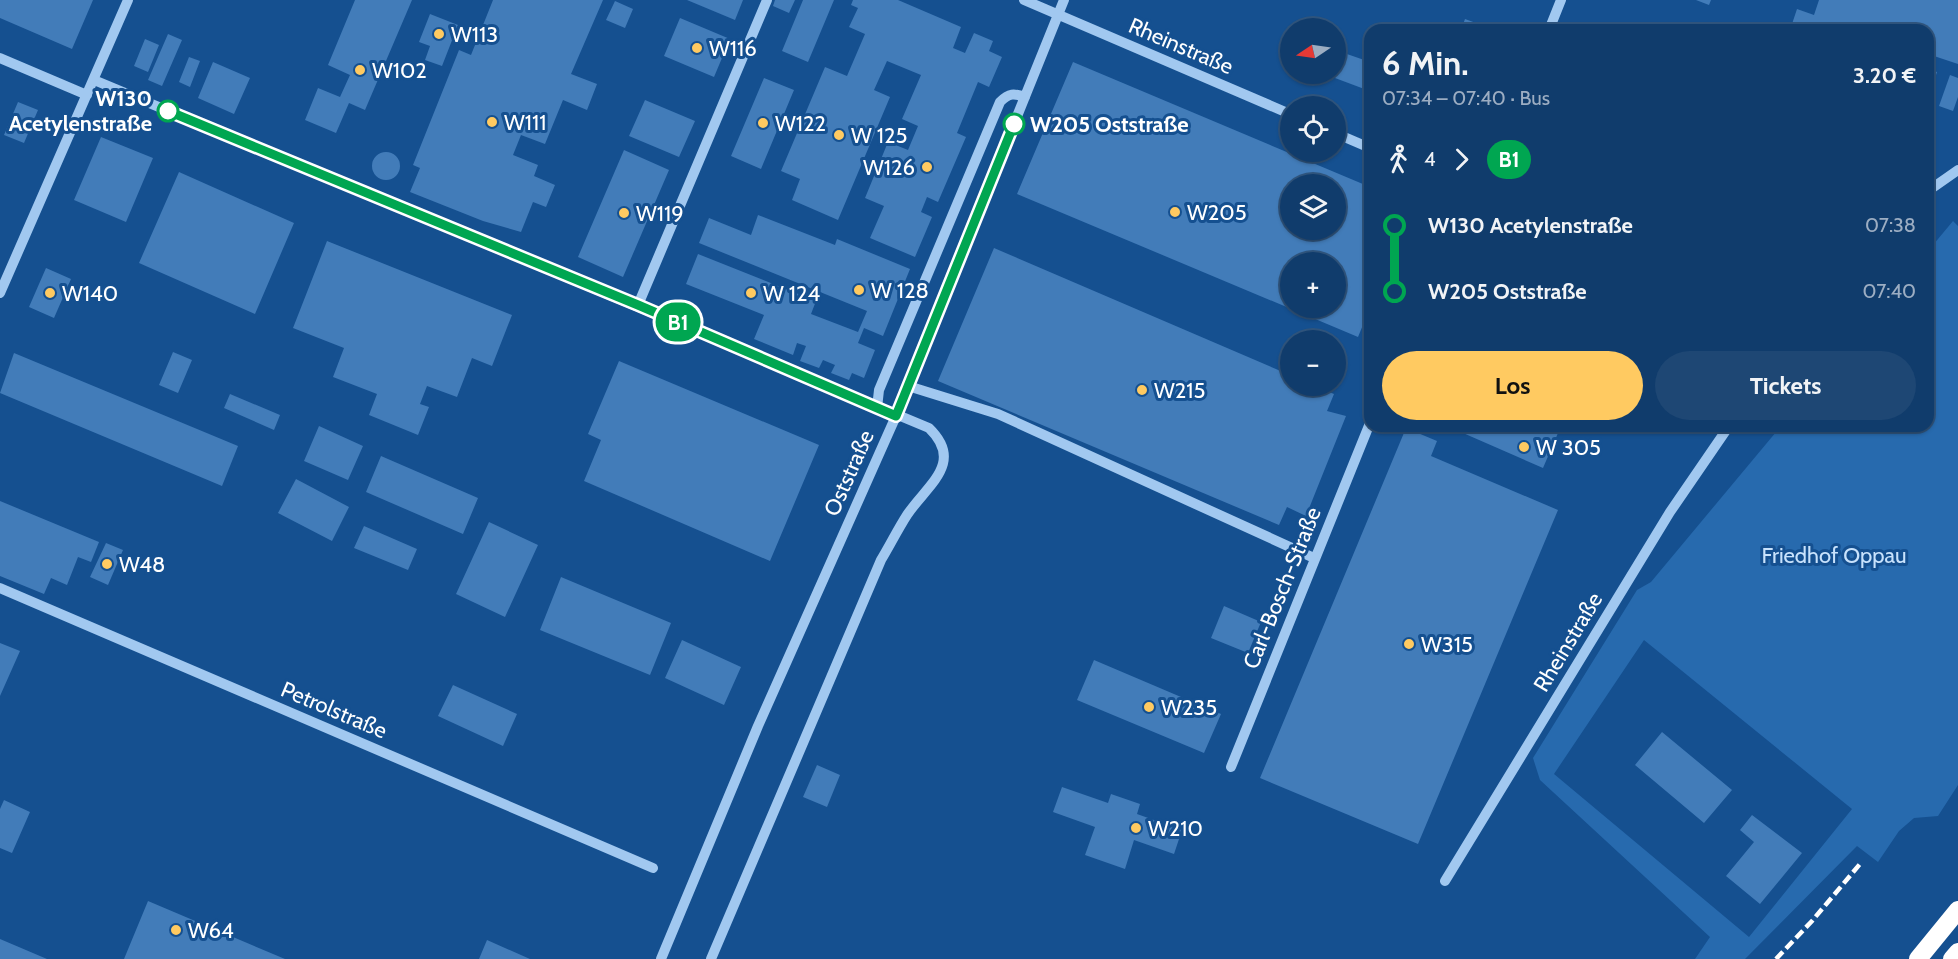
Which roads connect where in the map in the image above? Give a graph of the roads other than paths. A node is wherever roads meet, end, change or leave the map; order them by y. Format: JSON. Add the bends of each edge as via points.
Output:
{"nodes":[{"id":1,"x":128,"y":0,"type":"edge"},
{"id":2,"x":767,"y":0,"type":"edge"},
{"id":3,"x":1024,"y":0,"type":"edge"},
{"id":4,"x":1064,"y":0,"type":"edge"},
{"id":5,"x":1561,"y":0,"type":"edge"},
{"id":6,"x":1058,"y":14,"type":"junction"},
{"id":7,"x":1551,"y":24,"type":"edge"},
{"id":8,"x":0,"y":58,"type":"edge"},
{"id":9,"x":94,"y":81,"type":"junction"},
{"id":10,"x":87,"y":95,"type":"junction"},
{"id":11,"x":1025,"y":97,"type":"junction"},
{"id":12,"x":1280,"y":110,"type":"edge"},
{"id":13,"x":1346,"y":138,"type":"edge"},
{"id":14,"x":1364,"y":145,"type":"edge"},
{"id":15,"x":1958,"y":170,"type":"edge"},
{"id":16,"x":1934,"y":187,"type":"edge"},
{"id":17,"x":0,"y":293,"type":"edge"},
{"id":18,"x":638,"y":305,"type":"junction"},
{"id":19,"x":908,"y":386,"type":"junction"},
{"id":20,"x":878,"y":408,"type":"junction"},
{"id":21,"x":896,"y":416,"type":"junction"},
{"id":22,"x":1366,"y":432,"type":"edge"},
{"id":23,"x":1725,"y":432,"type":"edge"},
{"id":24,"x":1314,"y":558,"type":"junction"},
{"id":25,"x":0,"y":588,"type":"edge"},
{"id":26,"x":1232,"y":768,"type":"dead end"},
{"id":27,"x":653,"y":868,"type":"dead end"},
{"id":28,"x":1445,"y":881,"type":"dead end"},
{"id":29,"x":1958,"y":910,"type":"edge"},
{"id":30,"x":1958,"y":952,"type":"edge"},
{"id":31,"x":661,"y":959,"type":"edge"},
{"id":32,"x":711,"y":959,"type":"edge"},
{"id":33,"x":1918,"y":959,"type":"edge"},
{"id":34,"x":1952,"y":959,"type":"edge"}],
"edges":[{"from":1,"to":9,"type":"street"},
{"from":2,"to":18,"type":"street"},
{"from":3,"to":6,"type":"street","name":"Rheinstraße"},
{"from":4,"to":6,"type":"street","name":"Oststraße"},
{"from":5,"to":7,"type":"street"},
{"from":6,"to":11,"type":"street","name":"Oststraße"},
{"from":6,"to":12,"type":"street","name":"Rheinstraße"},
{"from":8,"to":10,"type":"street"},
{"from":9,"to":10,"type":"street"},
{"from":9,"to":18,"type":"street"},
{"from":10,"to":17,"type":"street"},
{"from":11,"to":19,"type":"street","name":"Oststraße"},
{"from":11,"to":20,"type":"street","via":[[1015,93],[1000,102],[879,390]]},
{"from":13,"to":14,"type":"street"},
{"from":15,"to":16,"type":"street"},
{"from":18,"to":20,"type":"street"},
{"from":19,"to":21,"type":"street","name":"Oststraße"},
{"from":19,"to":24,"type":"street","via":[[999,414]]},
{"from":20,"to":21,"type":"street"},
{"from":21,"to":31,"type":"street","name":"Oststraße","via":[[758,726]]},
{"from":21,"to":32,"type":"street","via":[[929,428],[941,440],[941,473],[908,514],[881,560]]},
{"from":22,"to":24,"type":"street","name":"Carl-Bosch-Straße"},
{"from":23,"to":28,"type":"street","name":"Rheinstraße","via":[[1670,512]]},
{"from":24,"to":26,"type":"street","name":"Carl-Bosch-Straße"},
{"from":25,"to":27,"type":"street","name":"Petrolstraße"},
{"from":29,"to":33,"type":"highway"},
{"from":30,"to":34,"type":"highway"}]}
